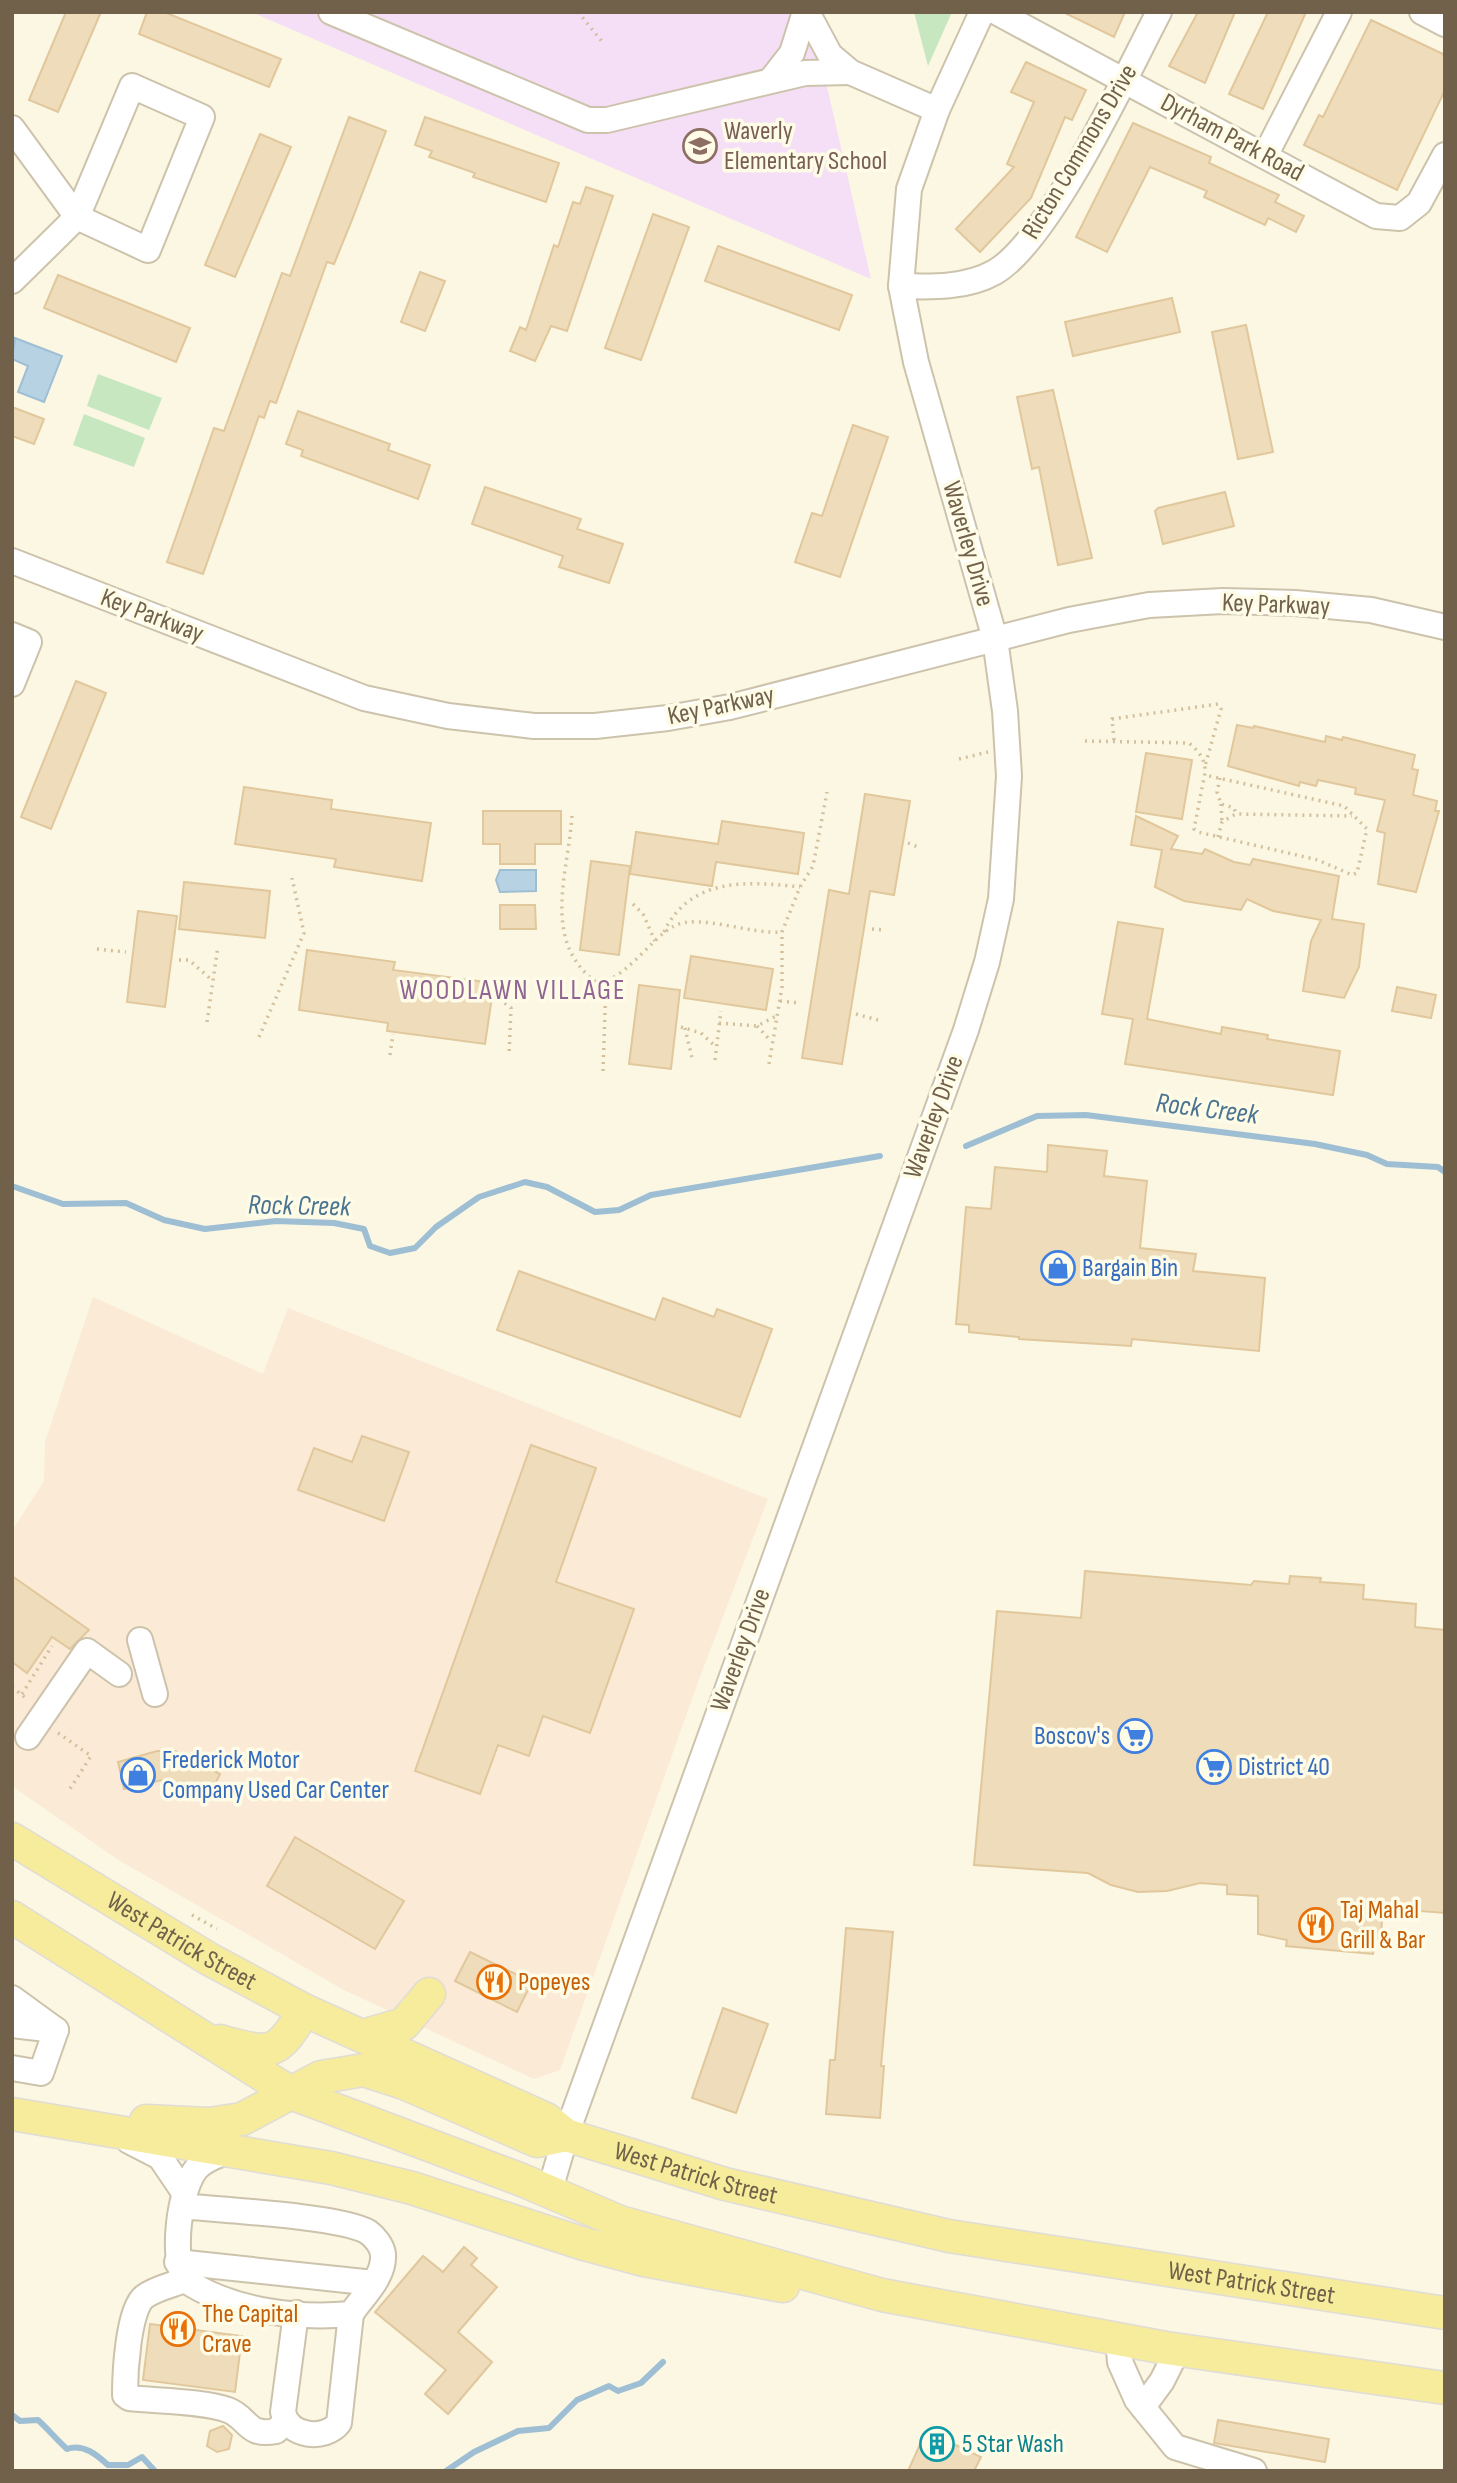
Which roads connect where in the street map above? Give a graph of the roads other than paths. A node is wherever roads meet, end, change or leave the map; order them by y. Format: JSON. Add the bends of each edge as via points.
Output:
{"nodes":[{"id":1,"x":331,"y":12,"type":"edge"},
{"id":2,"x":806,"y":12,"type":"edge"},
{"id":3,"x":982,"y":12,"type":"edge"},
{"id":4,"x":996,"y":12,"type":"edge"},
{"id":5,"x":1160,"y":12,"type":"edge"},
{"id":6,"x":1339,"y":12,"type":"edge"},
{"id":7,"x":1422,"y":12,"type":"edge"},
{"id":8,"x":359,"y":17,"type":"edge"},
{"id":9,"x":1445,"y":24,"type":"edge"},
{"id":10,"x":850,"y":72,"type":"junction"},
{"id":11,"x":771,"y":80,"type":"junction"},
{"id":12,"x":1124,"y":80,"type":"junction"},
{"id":13,"x":937,"y":110,"type":"junction"},
{"id":14,"x":12,"y":128,"type":"edge"},
{"id":15,"x":1445,"y":155,"type":"edge"},
{"id":16,"x":1265,"y":156,"type":"junction"},
{"id":17,"x":77,"y":218,"type":"junction"},
{"id":18,"x":12,"y":281,"type":"edge"},
{"id":19,"x":901,"y":286,"type":"junction"},
{"id":20,"x":12,"y":561,"type":"edge"},
{"id":21,"x":1445,"y":627,"type":"edge"},
{"id":22,"x":12,"y":635,"type":"edge"},
{"id":23,"x":995,"y":639,"type":"junction"},
{"id":24,"x":12,"y":684,"type":"edge"},
{"id":25,"x":140,"y":1640,"type":"dead end"},
{"id":26,"x":119,"y":1674,"type":"dead end"},
{"id":27,"x":155,"y":1694,"type":"dead end"},
{"id":28,"x":28,"y":1737,"type":"dead end"},
{"id":29,"x":12,"y":1839,"type":"edge"},
{"id":30,"x":12,"y":1917,"type":"edge"},
{"id":31,"x":12,"y":1998,"type":"edge"},
{"id":32,"x":304,"y":2010,"type":"junction"},
{"id":33,"x":12,"y":2025,"type":"edge"},
{"id":34,"x":56,"y":2031,"type":"junction"},
{"id":35,"x":192,"y":2033,"type":"junction"},
{"id":36,"x":362,"y":2036,"type":"junction"},
{"id":37,"x":12,"y":2068,"type":"edge"},
{"id":38,"x":441,"y":2072,"type":"junction"},
{"id":39,"x":291,"y":2093,"type":"junction"},
{"id":40,"x":19,"y":2115,"type":"edge"},
{"id":41,"x":105,"y":2132,"type":"junction"},
{"id":42,"x":566,"y":2136,"type":"junction"},
{"id":43,"x":226,"y":2152,"type":"junction"},
{"id":44,"x":549,"y":2193,"type":"junction"},
{"id":45,"x":183,"y":2199,"type":"junction"},
{"id":46,"x":181,"y":2271,"type":"junction"},
{"id":47,"x":374,"y":2283,"type":"junction"},
{"id":48,"x":882,"y":2295,"type":"junction"},
{"id":49,"x":1445,"y":2313,"type":"edge"},
{"id":50,"x":296,"y":2314,"type":"junction"},
{"id":51,"x":351,"y":2314,"type":"junction"},
{"id":52,"x":1118,"y":2339,"type":"junction"},
{"id":53,"x":1178,"y":2349,"type":"junction"},
{"id":54,"x":1445,"y":2388,"type":"edge"},
{"id":55,"x":1143,"y":2407,"type":"junction"},
{"id":56,"x":285,"y":2422,"type":"junction"},
{"id":57,"x":1254,"y":2471,"type":"edge"}],
"edges":[{"from":1,"to":8,"type":"street"},
{"from":2,"to":10,"type":"street","via":[[822,45]]},
{"from":2,"to":11,"type":"street","via":[[792,53]]},
{"from":3,"to":13,"type":"street","name":"Waverley Drive"},
{"from":4,"to":12,"type":"street","name":"Dyrham Park Road"},
{"from":5,"to":12,"type":"street","name":"Ricton Commons Drive"},
{"from":6,"to":16,"type":"street"},
{"from":7,"to":9,"type":"street"},
{"from":8,"to":11,"type":"street","via":[[588,120],[607,120]]},
{"from":10,"to":11,"type":"street","via":[[805,72]]},
{"from":10,"to":13,"type":"street"},
{"from":12,"to":16,"type":"street","name":"Dyrham Park Road"},
{"from":12,"to":19,"type":"street","name":"Ricton Commons Drive","via":[[1056,202],[1017,255],[994,273],[969,282]]},
{"from":13,"to":19,"type":"street","name":"Waverley Drive","via":[[909,189]]},
{"from":14,"to":17,"type":"street"},
{"from":15,"to":16,"type":"street","name":"Dyrham Park Road","via":[[1419,203],[1400,218],[1377,216]]},
{"from":17,"to":17,"type":"street","via":[[132,86],[202,117],[148,250]]},
{"from":17,"to":18,"type":"street"},
{"from":19,"to":23,"type":"street","name":"Waverley Drive","via":[[916,362]]},
{"from":20,"to":23,"type":"street","name":"Key Parkway","via":[[364,698],[448,716],[534,726],[595,726],[718,709]]},
{"from":21,"to":23,"type":"street","name":"Key Parkway","via":[[1371,610],[1223,601],[1149,605]]},
{"from":22,"to":24,"type":"street","via":[[29,642]]},
{"from":23,"to":42,"type":"street","name":"Waverley Drive","via":[[1009,776],[1001,899],[987,962]]},
{"from":25,"to":27,"type":"street"},
{"from":26,"to":28,"type":"street","via":[[87,1651]]},
{"from":29,"to":32,"type":"main road","name":"West Patrick Street","via":[[209,1959]]},
{"from":30,"to":35,"type":"main road"},
{"from":31,"to":34,"type":"street"},
{"from":32,"to":35,"type":"main road","via":[[286,2042],[257,2051]]},
{"from":32,"to":36,"type":"main road","name":"West Patrick Street"},
{"from":33,"to":34,"type":"street"},
{"from":34,"to":37,"type":"street","via":[[41,2073]]},
{"from":35,"to":39,"type":"main road"},
{"from":36,"to":38,"type":"main road","name":"West Patrick Street"},
{"from":36,"to":38,"type":"main road","via":[[404,2024],[429,1994],[424,2034]]},
{"from":38,"to":42,"type":"main road","name":"West Patrick Street","via":[[545,2119]]},
{"from":39,"to":40,"type":"main road","via":[[242,2119],[209,2124]]},
{"from":39,"to":42,"type":"main road","via":[[321,2077],[364,2070],[537,2141]]},
{"from":39,"to":44,"type":"main road"},
{"from":40,"to":41,"type":"main road"},
{"from":41,"to":43,"type":"main road"},
{"from":41,"to":45,"type":"street","via":[[160,2157]]},
{"from":42,"to":44,"type":"street","name":"Waverley Drive"},
{"from":42,"to":49,"type":"main road","name":"West Patrick Street","via":[[725,2184],[949,2236]]},
{"from":43,"to":45,"type":"street","via":[[197,2168]]},
{"from":43,"to":48,"type":"main road","via":[[387,2181],[580,2244],[645,2260],[778,2286]]},
{"from":44,"to":48,"type":"main road","via":[[620,2221]]},
{"from":45,"to":46,"type":"street"},
{"from":45,"to":47,"type":"street","via":[[366,2231],[383,2253]]},
{"from":46,"to":47,"type":"street"},
{"from":46,"to":50,"type":"street","via":[[238,2305]]},
{"from":46,"to":56,"type":"street","via":[[146,2295],[133,2315],[125,2395],[228,2410],[259,2432],[276,2431]]},
{"from":47,"to":51,"type":"street"},
{"from":48,"to":52,"type":"main road"},
{"from":50,"to":51,"type":"street"},
{"from":50,"to":56,"type":"street"},
{"from":51,"to":56,"type":"street","via":[[339,2423],[324,2434],[293,2431]]},
{"from":52,"to":53,"type":"main road"},
{"from":52,"to":55,"type":"street","via":[[1126,2378]]},
{"from":53,"to":54,"type":"main road"},
{"from":53,"to":55,"type":"street"},
{"from":55,"to":57,"type":"street","via":[[1175,2447]]}]}
